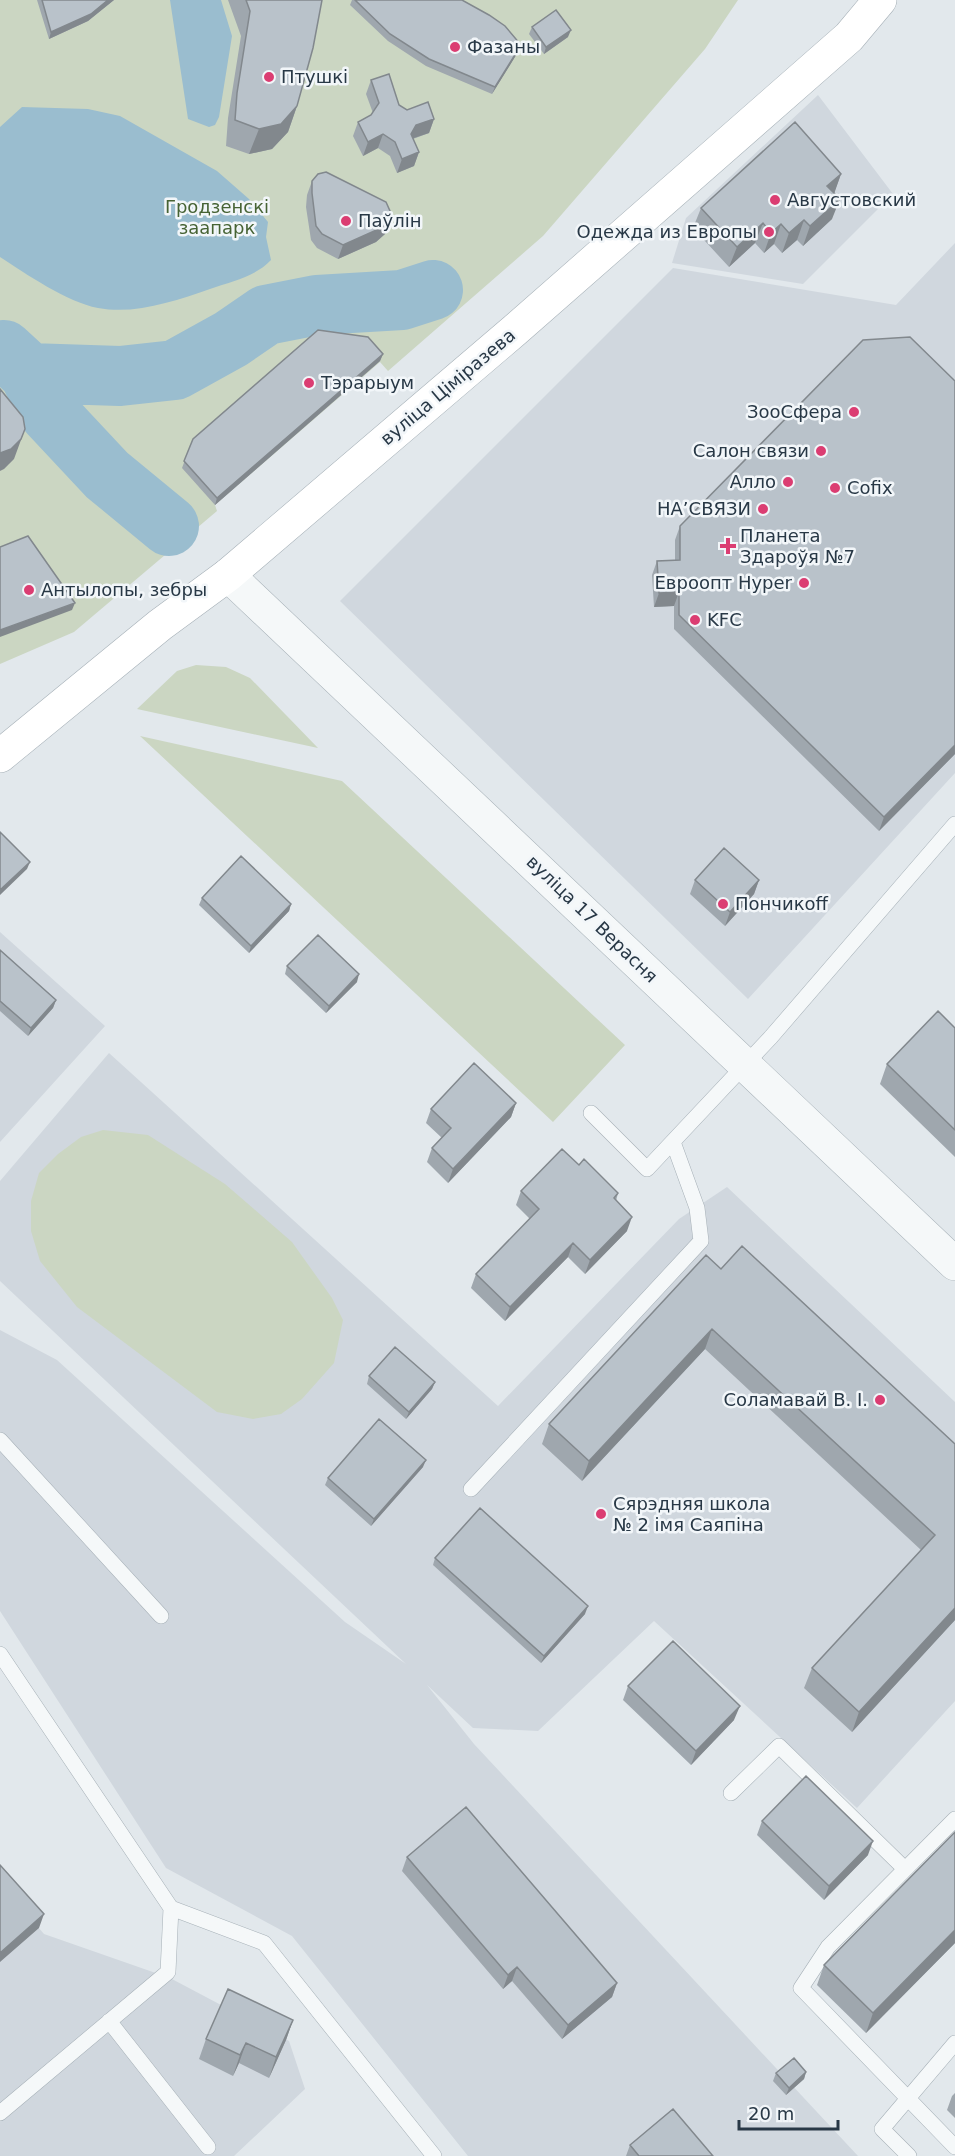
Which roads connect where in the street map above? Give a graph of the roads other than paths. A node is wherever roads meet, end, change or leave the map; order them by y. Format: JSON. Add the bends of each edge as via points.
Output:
{"nodes":[{"id":1,"x":880,"y":0,"type":"edge"},
{"id":2,"x":228,"y":575,"type":"junction"},
{"id":3,"x":0,"y":756,"type":"edge"},
{"id":4,"x":955,"y":824,"type":"edge"},
{"id":5,"x":745,"y":1064,"type":"junction"},
{"id":6,"x":591,"y":1113,"type":"dead end"},
{"id":7,"x":673,"y":1142,"type":"junction"},
{"id":8,"x":955,"y":1264,"type":"edge"},
{"id":9,"x":0,"y":1440,"type":"edge"},
{"id":10,"x":471,"y":1489,"type":"dead end"},
{"id":11,"x":161,"y":1616,"type":"dead end"},
{"id":12,"x":0,"y":1654,"type":"edge"},
{"id":13,"x":730,"y":1793,"type":"dead end"},
{"id":14,"x":955,"y":1819,"type":"edge"},
{"id":15,"x":905,"y":1869,"type":"junction"},
{"id":16,"x":171,"y":1908,"type":"junction"},
{"id":17,"x":109,"y":2021,"type":"junction"},
{"id":18,"x":955,"y":2043,"type":"edge"},
{"id":19,"x":909,"y":2098,"type":"junction"},
{"id":20,"x":0,"y":2113,"type":"edge"},
{"id":21,"x":208,"y":2147,"type":"dead end"},
{"id":22,"x":955,"y":2147,"type":"edge"},
{"id":23,"x":434,"y":2156,"type":"edge"},
{"id":24,"x":909,"y":2156,"type":"edge"}],
"edges":[{"from":1,"to":2,"type":"main road","name":"вуліца Ціміразева","via":[[849,38]]},
{"from":2,"to":3,"type":"main road","name":"вуліца Ціміразева","via":[[160,625]]},
{"from":2,"to":5,"type":"street","name":"вуліца 17 Верасня"},
{"from":4,"to":5,"type":"lane"},
{"from":5,"to":7,"type":"lane"},
{"from":5,"to":8,"type":"street","name":"вуліца 17 Верасня"},
{"from":6,"to":7,"type":"lane","via":[[647,1168]]},
{"from":7,"to":10,"type":"lane","via":[[697,1208],[701,1241]]},
{"from":9,"to":11,"type":"lane"},
{"from":12,"to":16,"type":"lane"},
{"from":13,"to":15,"type":"lane","via":[[779,1746]]},
{"from":14,"to":15,"type":"lane"},
{"from":15,"to":19,"type":"lane","via":[[828,1947],[801,1988]]},
{"from":16,"to":17,"type":"lane","via":[[168,1972]]},
{"from":16,"to":23,"type":"lane","via":[[264,1943]]},
{"from":17,"to":20,"type":"lane"},
{"from":17,"to":21,"type":"lane"},
{"from":18,"to":19,"type":"lane"},
{"from":19,"to":22,"type":"lane"},
{"from":19,"to":24,"type":"lane","via":[[882,2128]]}]}
